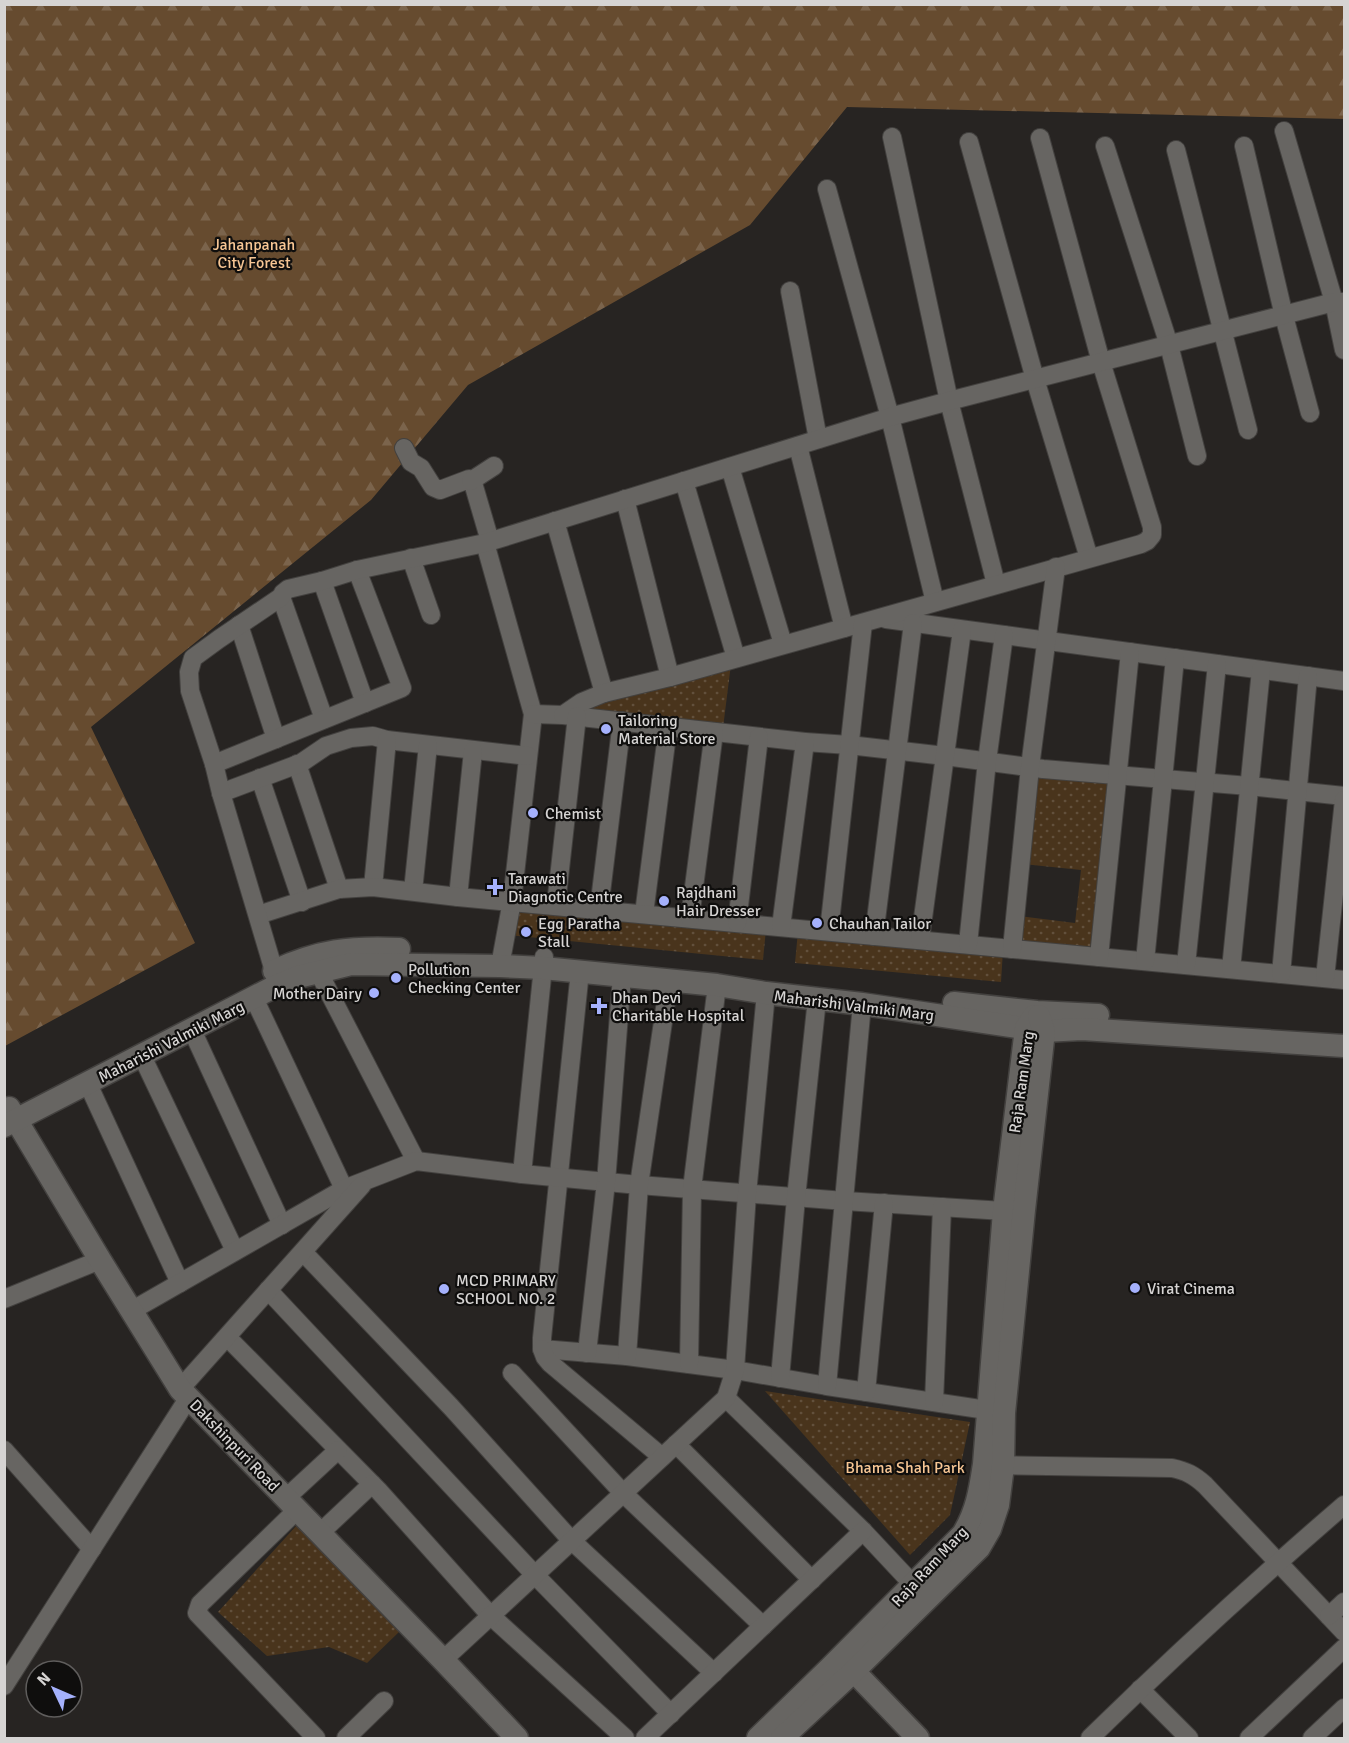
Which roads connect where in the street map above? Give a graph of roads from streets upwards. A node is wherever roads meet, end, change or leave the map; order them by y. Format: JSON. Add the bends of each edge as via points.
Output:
{"nodes":[{"id":1,"x":1284,"y":131,"type":"dead end"},
{"id":2,"x":892,"y":137,"type":"dead end"},
{"id":3,"x":1040,"y":138,"type":"dead end"},
{"id":4,"x":969,"y":142,"type":"dead end"},
{"id":5,"x":1105,"y":146,"type":"dead end"},
{"id":6,"x":1244,"y":146,"type":"dead end"},
{"id":7,"x":1176,"y":150,"type":"dead end"},
{"id":8,"x":826,"y":189,"type":"dead end"},
{"id":9,"x":790,"y":291,"type":"dead end"},
{"id":10,"x":1339,"y":302,"type":"edge"},
{"id":11,"x":1284,"y":316,"type":"junction"},
{"id":12,"x":1221,"y":332,"type":"junction"},
{"id":13,"x":1169,"y":345,"type":"junction"},
{"id":14,"x":1344,"y":350,"type":"edge"},
{"id":15,"x":1101,"y":362,"type":"junction"},
{"id":16,"x":1035,"y":379,"type":"junction"},
{"id":17,"x":949,"y":401,"type":"junction"},
{"id":18,"x":1310,"y":413,"type":"dead end"},
{"id":19,"x":890,"y":417,"type":"junction"},
{"id":20,"x":1248,"y":430,"type":"dead end"},
{"id":21,"x":818,"y":439,"type":"junction"},
{"id":22,"x":798,"y":446,"type":"junction"},
{"id":23,"x":404,"y":448,"type":"dead end"},
{"id":24,"x":1197,"y":456,"type":"dead end"},
{"id":25,"x":494,"y":466,"type":"dead end"},
{"id":26,"x":730,"y":467,"type":"junction"},
{"id":27,"x":471,"y":481,"type":"junction"},
{"id":28,"x":684,"y":481,"type":"junction"},
{"id":29,"x":625,"y":499,"type":"junction"},
{"id":30,"x":555,"y":521,"type":"junction"},
{"id":31,"x":487,"y":542,"type":"junction"},
{"id":32,"x":411,"y":558,"type":"junction"},
{"id":33,"x":1089,"y":558,"type":"junction"},
{"id":34,"x":1056,"y":567,"type":"junction"},
{"id":35,"x":357,"y":570,"type":"junction"},
{"id":36,"x":321,"y":581,"type":"junction"},
{"id":37,"x":996,"y":584,"type":"junction"},
{"id":38,"x":281,"y":597,"type":"junction"},
{"id":39,"x":935,"y":602,"type":"junction"},
{"id":40,"x":431,"y":615,"type":"dead end"},
{"id":41,"x":870,"y":620,"type":"junction"},
{"id":42,"x":913,"y":623,"type":"junction"},
{"id":43,"x":239,"y":625,"type":"junction"},
{"id":44,"x":844,"y":628,"type":"junction"},
{"id":45,"x":962,"y":630,"type":"junction"},
{"id":46,"x":1004,"y":635,"type":"junction"},
{"id":47,"x":1046,"y":641,"type":"junction"},
{"id":48,"x":783,"y":644,"type":"junction"},
{"id":49,"x":1130,"y":652,"type":"junction"},
{"id":50,"x":736,"y":658,"type":"junction"},
{"id":51,"x":1175,"y":658,"type":"junction"},
{"id":52,"x":1217,"y":664,"type":"junction"},
{"id":53,"x":1261,"y":670,"type":"junction"},
{"id":54,"x":670,"y":676,"type":"junction"},
{"id":55,"x":1308,"y":676,"type":"junction"},
{"id":56,"x":1344,"y":681,"type":"edge"},
{"id":57,"x":604,"y":693,"type":"junction"},
{"id":58,"x":365,"y":703,"type":"junction"},
{"id":59,"x":533,"y":714,"type":"junction"},
{"id":60,"x":570,"y":715,"type":"junction"},
{"id":61,"x":324,"y":719,"type":"junction"},
{"id":62,"x":621,"y":721,"type":"junction"},
{"id":63,"x":668,"y":726,"type":"junction"},
{"id":64,"x":714,"y":732,"type":"junction"},
{"id":65,"x":759,"y":737,"type":"junction"},
{"id":66,"x":276,"y":739,"type":"junction"},
{"id":67,"x":387,"y":740,"type":"junction"},
{"id":68,"x":805,"y":742,"type":"junction"},
{"id":69,"x":428,"y":745,"type":"junction"},
{"id":70,"x":849,"y":745,"type":"junction"},
{"id":71,"x":896,"y":750,"type":"junction"},
{"id":72,"x":473,"y":751,"type":"junction"},
{"id":73,"x":528,"y":756,"type":"junction"},
{"id":74,"x":945,"y":756,"type":"junction"},
{"id":75,"x":987,"y":761,"type":"junction"},
{"id":76,"x":214,"y":764,"type":"junction"},
{"id":77,"x":297,"y":764,"type":"junction"},
{"id":78,"x":1030,"y":767,"type":"junction"},
{"id":79,"x":1117,"y":776,"type":"junction"},
{"id":80,"x":260,"y":778,"type":"junction"},
{"id":81,"x":1163,"y":779,"type":"junction"},
{"id":82,"x":1205,"y":782,"type":"junction"},
{"id":83,"x":1249,"y":786,"type":"junction"},
{"id":84,"x":1298,"y":791,"type":"junction"},
{"id":85,"x":221,"y":793,"type":"junction"},
{"id":86,"x":1344,"y":798,"type":"edge"},
{"id":87,"x":373,"y":887,"type":"junction"},
{"id":88,"x":339,"y":889,"type":"junction"},
{"id":89,"x":413,"y":891,"type":"junction"},
{"id":90,"x":458,"y":897,"type":"junction"},
{"id":91,"x":512,"y":901,"type":"junction"},
{"id":92,"x":302,"y":902,"type":"junction"},
{"id":93,"x":556,"y":905,"type":"junction"},
{"id":94,"x":598,"y":909,"type":"junction"},
{"id":95,"x":644,"y":914,"type":"junction"},
{"id":96,"x":258,"y":915,"type":"junction"},
{"id":97,"x":690,"y":918,"type":"junction"},
{"id":98,"x":737,"y":923,"type":"junction"},
{"id":99,"x":781,"y":927,"type":"junction"},
{"id":100,"x":829,"y":931,"type":"junction"},
{"id":101,"x":874,"y":936,"type":"junction"},
{"id":102,"x":920,"y":940,"type":"junction"},
{"id":103,"x":968,"y":944,"type":"junction"},
{"id":104,"x":1012,"y":949,"type":"junction"},
{"id":105,"x":1099,"y":957,"type":"junction"},
{"id":106,"x":501,"y":959,"type":"junction"},
{"id":107,"x":1145,"y":961,"type":"junction"},
{"id":108,"x":544,"y":962,"type":"junction"},
{"id":109,"x":316,"y":963,"type":"junction"},
{"id":110,"x":1186,"y":965,"type":"junction"},
{"id":111,"x":1231,"y":969,"type":"junction"},
{"id":112,"x":580,"y":972,"type":"junction"},
{"id":113,"x":1281,"y":974,"type":"junction"},
{"id":114,"x":622,"y":976,"type":"junction"},
{"id":115,"x":277,"y":978,"type":"junction"},
{"id":116,"x":1325,"y":978,"type":"junction"},
{"id":117,"x":1344,"y":980,"type":"edge"},
{"id":118,"x":669,"y":981,"type":"junction"},
{"id":119,"x":717,"y":985,"type":"junction"},
{"id":120,"x":766,"y":993,"type":"junction"},
{"id":121,"x":254,"y":998,"type":"junction"},
{"id":122,"x":817,"y":999,"type":"junction"},
{"id":123,"x":862,"y":1004,"type":"junction"},
{"id":124,"x":1036,"y":1023,"type":"junction"},
{"id":125,"x":192,"y":1030,"type":"junction"},
{"id":126,"x":1344,"y":1032,"type":"edge"},
{"id":127,"x":1344,"y":1047,"type":"edge"},
{"id":128,"x":142,"y":1056,"type":"junction"},
{"id":129,"x":88,"y":1084,"type":"junction"},
{"id":130,"x":8,"y":1116,"type":"edge"},
{"id":131,"x":416,"y":1161,"type":"junction"},
{"id":132,"x":522,"y":1174,"type":"junction"},
{"id":133,"x":559,"y":1177,"type":"junction"},
{"id":134,"x":366,"y":1181,"type":"junction"},
{"id":135,"x":606,"y":1182,"type":"junction"},
{"id":136,"x":639,"y":1185,"type":"junction"},
{"id":137,"x":344,"y":1189,"type":"junction"},
{"id":138,"x":692,"y":1189,"type":"junction"},
{"id":139,"x":747,"y":1194,"type":"junction"},
{"id":140,"x":796,"y":1198,"type":"junction"},
{"id":141,"x":845,"y":1201,"type":"junction"},
{"id":142,"x":884,"y":1203,"type":"junction"},
{"id":143,"x":942,"y":1207,"type":"junction"},
{"id":144,"x":1014,"y":1211,"type":"junction"},
{"id":145,"x":282,"y":1225,"type":"junction"},
{"id":146,"x":235,"y":1251,"type":"junction"},
{"id":147,"x":303,"y":1252,"type":"junction"},
{"id":148,"x":100,"y":1260,"type":"junction"},
{"id":149,"x":180,"y":1283,"type":"junction"},
{"id":150,"x":268,"y":1290,"type":"junction"},
{"id":151,"x":4,"y":1299,"type":"edge"},
{"id":152,"x":131,"y":1311,"type":"junction"},
{"id":153,"x":227,"y":1337,"type":"junction"},
{"id":154,"x":542,"y":1349,"type":"junction"},
{"id":155,"x":587,"y":1353,"type":"junction"},
{"id":156,"x":627,"y":1356,"type":"junction"},
{"id":157,"x":689,"y":1364,"type":"junction"},
{"id":158,"x":735,"y":1370,"type":"junction"},
{"id":159,"x":512,"y":1373,"type":"dead end"},
{"id":160,"x":780,"y":1378,"type":"junction"},
{"id":161,"x":827,"y":1386,"type":"junction"},
{"id":162,"x":866,"y":1392,"type":"junction"},
{"id":163,"x":184,"y":1393,"type":"junction"},
{"id":164,"x":726,"y":1398,"type":"junction"},
{"id":165,"x":934,"y":1402,"type":"junction"},
{"id":166,"x":996,"y":1412,"type":"junction"},
{"id":167,"x":676,"y":1444,"type":"junction"},
{"id":168,"x":4,"y":1450,"type":"edge"},
{"id":169,"x":338,"y":1450,"type":"junction"},
{"id":170,"x":662,"y":1457,"type":"junction"},
{"id":171,"x":994,"y":1465,"type":"junction"},
{"id":172,"x":372,"y":1484,"type":"junction"},
{"id":173,"x":623,"y":1493,"type":"junction"},
{"id":174,"x":292,"y":1504,"type":"junction"},
{"id":175,"x":1344,"y":1505,"type":"edge"},
{"id":176,"x":862,"y":1531,"type":"junction"},
{"id":177,"x":320,"y":1533,"type":"junction"},
{"id":178,"x":571,"y":1540,"type":"junction"},
{"id":179,"x":92,"y":1549,"type":"junction"},
{"id":180,"x":1277,"y":1563,"type":"junction"},
{"id":181,"x":534,"y":1574,"type":"junction"},
{"id":182,"x":812,"y":1580,"type":"junction"},
{"id":183,"x":920,"y":1592,"type":"junction"},
{"id":184,"x":1344,"y":1602,"type":"edge"},
{"id":185,"x":490,"y":1615,"type":"junction"},
{"id":186,"x":1329,"y":1616,"type":"junction"},
{"id":187,"x":763,"y":1626,"type":"junction"},
{"id":188,"x":1344,"y":1632,"type":"edge"},
{"id":189,"x":1344,"y":1648,"type":"edge"},
{"id":190,"x":443,"y":1660,"type":"junction"},
{"id":191,"x":842,"y":1670,"type":"junction"},
{"id":192,"x":714,"y":1673,"type":"junction"},
{"id":193,"x":4,"y":1686,"type":"edge"},
{"id":194,"x":1140,"y":1689,"type":"junction"},
{"id":195,"x":384,"y":1701,"type":"dead end"},
{"id":196,"x":1344,"y":1708,"type":"edge"},
{"id":197,"x":671,"y":1714,"type":"junction"},
{"id":198,"x":316,"y":1738,"type":"edge"},
{"id":199,"x":346,"y":1738,"type":"edge"},
{"id":200,"x":517,"y":1738,"type":"edge"},
{"id":201,"x":625,"y":1738,"type":"edge"},
{"id":202,"x":645,"y":1738,"type":"edge"},
{"id":203,"x":758,"y":1738,"type":"edge"},
{"id":204,"x":782,"y":1738,"type":"edge"},
{"id":205,"x":897,"y":1738,"type":"edge"},
{"id":206,"x":918,"y":1738,"type":"edge"},
{"id":207,"x":1090,"y":1738,"type":"edge"},
{"id":208,"x":1189,"y":1738,"type":"edge"},
{"id":209,"x":1249,"y":1738,"type":"edge"},
{"id":210,"x":1312,"y":1738,"type":"edge"}],
"edges":[{"from":1,"to":10,"type":"street"},
{"from":2,"to":17,"type":"street"},
{"from":3,"to":15,"type":"street"},
{"from":4,"to":16,"type":"street"},
{"from":5,"to":13,"type":"street"},
{"from":6,"to":11,"type":"street"},
{"from":7,"to":12,"type":"street"},
{"from":8,"to":19,"type":"street"},
{"from":9,"to":21,"type":"street"},
{"from":10,"to":11,"type":"street"},
{"from":10,"to":14,"type":"street"},
{"from":11,"to":12,"type":"street"},
{"from":11,"to":18,"type":"street"},
{"from":12,"to":13,"type":"street"},
{"from":12,"to":20,"type":"street"},
{"from":13,"to":15,"type":"street"},
{"from":13,"to":24,"type":"street"},
{"from":15,"to":16,"type":"street"},
{"from":15,"to":33,"type":"street","via":[[1152,535],[1141,544]]},
{"from":16,"to":17,"type":"street"},
{"from":16,"to":33,"type":"street"},
{"from":17,"to":19,"type":"street"},
{"from":17,"to":37,"type":"street"},
{"from":19,"to":21,"type":"street"},
{"from":19,"to":39,"type":"street"},
{"from":21,"to":22,"type":"street"},
{"from":22,"to":26,"type":"street"},
{"from":22,"to":44,"type":"street"},
{"from":23,"to":27,"type":"street","via":[[411,462],[422,468],[437,489]]},
{"from":25,"to":27,"type":"street"},
{"from":26,"to":28,"type":"street"},
{"from":26,"to":48,"type":"street"},
{"from":27,"to":31,"type":"street"},
{"from":28,"to":29,"type":"street"},
{"from":28,"to":50,"type":"street"},
{"from":29,"to":30,"type":"street"},
{"from":29,"to":54,"type":"street"},
{"from":30,"to":31,"type":"street"},
{"from":30,"to":57,"type":"street"},
{"from":31,"to":32,"type":"street"},
{"from":31,"to":59,"type":"street"},
{"from":32,"to":35,"type":"street"},
{"from":32,"to":40,"type":"street"},
{"from":33,"to":34,"type":"street"},
{"from":34,"to":37,"type":"street"},
{"from":34,"to":47,"type":"street"},
{"from":35,"to":36,"type":"street"},
{"from":35,"to":58,"type":"street","via":[[402,688]]},
{"from":36,"to":38,"type":"street","via":[[288,589]]},
{"from":36,"to":58,"type":"street"},
{"from":37,"to":39,"type":"street"},
{"from":38,"to":43,"type":"street"},
{"from":38,"to":61,"type":"street"},
{"from":39,"to":41,"type":"street"},
{"from":41,"to":42,"type":"street"},
{"from":41,"to":44,"type":"street"},
{"from":41,"to":70,"type":"street"},
{"from":42,"to":45,"type":"street"},
{"from":42,"to":71,"type":"street"},
{"from":43,"to":66,"type":"street"},
{"from":43,"to":76,"type":"street","via":[[193,658],[189,672],[190,691]]},
{"from":44,"to":48,"type":"street"},
{"from":45,"to":46,"type":"street"},
{"from":45,"to":74,"type":"street"},
{"from":46,"to":47,"type":"street"},
{"from":46,"to":75,"type":"street"},
{"from":47,"to":49,"type":"street"},
{"from":47,"to":78,"type":"street"},
{"from":48,"to":50,"type":"street"},
{"from":49,"to":51,"type":"street"},
{"from":49,"to":79,"type":"street"},
{"from":50,"to":54,"type":"street"},
{"from":51,"to":52,"type":"street"},
{"from":51,"to":81,"type":"street"},
{"from":52,"to":53,"type":"street"},
{"from":52,"to":82,"type":"street"},
{"from":53,"to":55,"type":"street"},
{"from":53,"to":83,"type":"street"},
{"from":54,"to":57,"type":"street"},
{"from":55,"to":56,"type":"street"},
{"from":55,"to":84,"type":"street"},
{"from":57,"to":60,"type":"street","via":[[582,702]]},
{"from":58,"to":61,"type":"street"},
{"from":59,"to":60,"type":"street"},
{"from":59,"to":73,"type":"street"},
{"from":60,"to":62,"type":"street"},
{"from":60,"to":93,"type":"street"},
{"from":61,"to":66,"type":"street"},
{"from":62,"to":63,"type":"street"},
{"from":62,"to":94,"type":"street"},
{"from":63,"to":64,"type":"street"},
{"from":63,"to":95,"type":"street"},
{"from":64,"to":65,"type":"street"},
{"from":64,"to":97,"type":"street"},
{"from":65,"to":68,"type":"street"},
{"from":65,"to":98,"type":"street"},
{"from":66,"to":76,"type":"street"},
{"from":67,"to":69,"type":"street"},
{"from":67,"to":77,"type":"street","via":[[373,736],[351,738],[326,746]]},
{"from":67,"to":87,"type":"street"},
{"from":68,"to":70,"type":"street"},
{"from":68,"to":99,"type":"street"},
{"from":69,"to":72,"type":"street"},
{"from":69,"to":89,"type":"street"},
{"from":70,"to":71,"type":"street"},
{"from":70,"to":100,"type":"street"},
{"from":71,"to":74,"type":"street"},
{"from":71,"to":101,"type":"street"},
{"from":72,"to":73,"type":"street"},
{"from":72,"to":90,"type":"street"},
{"from":73,"to":91,"type":"street"},
{"from":74,"to":75,"type":"street"},
{"from":74,"to":102,"type":"street"},
{"from":75,"to":78,"type":"street"},
{"from":75,"to":103,"type":"street"},
{"from":76,"to":85,"type":"street"},
{"from":77,"to":80,"type":"street"},
{"from":77,"to":88,"type":"street"},
{"from":78,"to":79,"type":"street"},
{"from":78,"to":104,"type":"street"},
{"from":79,"to":81,"type":"street"},
{"from":79,"to":105,"type":"street"},
{"from":80,"to":85,"type":"street"},
{"from":80,"to":92,"type":"street"},
{"from":81,"to":82,"type":"street"},
{"from":81,"to":107,"type":"street"},
{"from":82,"to":83,"type":"street"},
{"from":82,"to":110,"type":"street"},
{"from":83,"to":84,"type":"street"},
{"from":83,"to":111,"type":"street"},
{"from":84,"to":86,"type":"street"},
{"from":84,"to":113,"type":"street"},
{"from":85,"to":96,"type":"street"},
{"from":86,"to":116,"type":"street"},
{"from":87,"to":88,"type":"street"},
{"from":87,"to":89,"type":"street"},
{"from":88,"to":92,"type":"street"},
{"from":89,"to":90,"type":"street"},
{"from":90,"to":91,"type":"street"},
{"from":91,"to":93,"type":"street"},
{"from":91,"to":106,"type":"street"},
{"from":92,"to":96,"type":"street"},
{"from":93,"to":94,"type":"street"},
{"from":94,"to":95,"type":"street"},
{"from":95,"to":97,"type":"street"},
{"from":96,"to":115,"type":"street"},
{"from":97,"to":98,"type":"street"},
{"from":98,"to":99,"type":"street"},
{"from":99,"to":100,"type":"street"},
{"from":100,"to":101,"type":"street"},
{"from":101,"to":102,"type":"street"},
{"from":102,"to":103,"type":"street"},
{"from":103,"to":104,"type":"street"},
{"from":104,"to":105,"type":"street"},
{"from":105,"to":107,"type":"street"},
{"from":106,"to":108,"type":"street","name":"Maharishi Valmiki Marg"},
{"from":106,"to":109,"type":"street","name":"Maharishi Valmiki Marg"},
{"from":107,"to":110,"type":"street"},
{"from":108,"to":112,"type":"street","name":"Maharishi Valmiki Marg"},
{"from":108,"to":124,"type":"street","name":"Maharishi Valmiki Marg"},
{"from":108,"to":132,"type":"street"},
{"from":109,"to":115,"type":"street","name":"Maharishi Valmiki Marg","via":[[298,977]]},
{"from":109,"to":131,"type":"street"},
{"from":110,"to":111,"type":"street"},
{"from":111,"to":113,"type":"street"},
{"from":112,"to":114,"type":"street","name":"Maharishi Valmiki Marg"},
{"from":112,"to":133,"type":"street"},
{"from":113,"to":116,"type":"street"},
{"from":114,"to":118,"type":"street","name":"Maharishi Valmiki Marg"},
{"from":114,"to":135,"type":"street"},
{"from":115,"to":121,"type":"street","name":"Maharishi Valmiki Marg"},
{"from":115,"to":130,"type":"street","name":"Maharishi Valmiki Marg"},
{"from":116,"to":117,"type":"street"},
{"from":118,"to":119,"type":"street","name":"Maharishi Valmiki Marg"},
{"from":118,"to":136,"type":"street"},
{"from":119,"to":120,"type":"street","name":"Maharishi Valmiki Marg"},
{"from":119,"to":138,"type":"street"},
{"from":120,"to":122,"type":"street","name":"Maharishi Valmiki Marg"},
{"from":120,"to":139,"type":"street"},
{"from":121,"to":125,"type":"street","name":"Maharishi Valmiki Marg"},
{"from":121,"to":137,"type":"street"},
{"from":122,"to":123,"type":"street","name":"Maharishi Valmiki Marg"},
{"from":122,"to":140,"type":"street"},
{"from":123,"to":124,"type":"street","name":"Maharishi Valmiki Marg"},
{"from":123,"to":141,"type":"street"},
{"from":124,"to":126,"type":"street","name":"Maharishi Valmiki Marg"},
{"from":124,"to":127,"type":"street","name":"Maharishi Valmiki Marg"},
{"from":124,"to":144,"type":"street","name":"Raja Ram Marg"},
{"from":125,"to":128,"type":"street","name":"Maharishi Valmiki Marg"},
{"from":125,"to":145,"type":"street"},
{"from":128,"to":129,"type":"street","name":"Maharishi Valmiki Marg"},
{"from":128,"to":146,"type":"street"},
{"from":129,"to":130,"type":"street","name":"Maharishi Valmiki Marg"},
{"from":129,"to":149,"type":"street"},
{"from":130,"to":148,"type":"street","name":"Dakshinpuri Road"},
{"from":131,"to":132,"type":"street"},
{"from":131,"to":134,"type":"street"},
{"from":132,"to":133,"type":"street"},
{"from":133,"to":135,"type":"street"},
{"from":133,"to":154,"type":"street"},
{"from":134,"to":137,"type":"street"},
{"from":134,"to":147,"type":"street"},
{"from":135,"to":136,"type":"street"},
{"from":135,"to":155,"type":"street"},
{"from":136,"to":138,"type":"street"},
{"from":136,"to":156,"type":"street"},
{"from":137,"to":145,"type":"street"},
{"from":138,"to":139,"type":"street"},
{"from":138,"to":157,"type":"street"},
{"from":139,"to":140,"type":"street"},
{"from":139,"to":158,"type":"street"},
{"from":140,"to":141,"type":"street"},
{"from":140,"to":160,"type":"street"},
{"from":141,"to":142,"type":"street"},
{"from":141,"to":161,"type":"street"},
{"from":142,"to":143,"type":"street"},
{"from":142,"to":162,"type":"street"},
{"from":143,"to":144,"type":"street"},
{"from":143,"to":165,"type":"street"},
{"from":144,"to":166,"type":"street","name":"Raja Ram Marg"},
{"from":145,"to":146,"type":"street"},
{"from":146,"to":149,"type":"street"},
{"from":147,"to":150,"type":"street"},
{"from":147,"to":178,"type":"street","via":[[452,1407]]},
{"from":148,"to":151,"type":"street"},
{"from":148,"to":152,"type":"street","name":"Dakshinpuri Road"},
{"from":149,"to":152,"type":"street"},
{"from":150,"to":153,"type":"street"},
{"from":150,"to":181,"type":"street"},
{"from":152,"to":163,"type":"street","name":"Dakshinpuri Road"},
{"from":153,"to":163,"type":"street"},
{"from":153,"to":169,"type":"street"},
{"from":154,"to":155,"type":"street"},
{"from":154,"to":170,"type":"street","via":[[550,1363]]},
{"from":155,"to":156,"type":"street"},
{"from":156,"to":157,"type":"street"},
{"from":157,"to":158,"type":"street"},
{"from":158,"to":160,"type":"street"},
{"from":158,"to":164,"type":"street"},
{"from":159,"to":173,"type":"street"},
{"from":160,"to":161,"type":"street"},
{"from":161,"to":162,"type":"street"},
{"from":162,"to":165,"type":"street"},
{"from":163,"to":174,"type":"street","name":"Dakshinpuri Road"},
{"from":163,"to":179,"type":"street"},
{"from":164,"to":167,"type":"street"},
{"from":164,"to":176,"type":"street"},
{"from":165,"to":166,"type":"street"},
{"from":166,"to":171,"type":"street","name":"Raja Ram Marg"},
{"from":167,"to":170,"type":"street"},
{"from":167,"to":182,"type":"street"},
{"from":168,"to":179,"type":"street"},
{"from":169,"to":172,"type":"street"},
{"from":169,"to":174,"type":"street"},
{"from":170,"to":173,"type":"street"},
{"from":171,"to":180,"type":"street","via":[[1185,1471],[1200,1480]]},
{"from":171,"to":183,"type":"street","name":"Raja Ram Marg","via":[[998,1505],[979,1548]]},
{"from":172,"to":177,"type":"street"},
{"from":172,"to":185,"type":"street"},
{"from":173,"to":178,"type":"street"},
{"from":173,"to":187,"type":"street"},
{"from":174,"to":177,"type":"street","name":"Dakshinpuri Road"},
{"from":174,"to":198,"type":"street","via":[[200,1604],[197,1613]]},
{"from":175,"to":180,"type":"street"},
{"from":176,"to":182,"type":"street"},
{"from":176,"to":183,"type":"street"},
{"from":177,"to":190,"type":"street","name":"Dakshinpuri Road"},
{"from":178,"to":181,"type":"street"},
{"from":178,"to":192,"type":"street"},
{"from":179,"to":193,"type":"street"},
{"from":180,"to":186,"type":"street"},
{"from":180,"to":194,"type":"street"},
{"from":181,"to":185,"type":"street"},
{"from":181,"to":197,"type":"street"},
{"from":182,"to":187,"type":"street"},
{"from":183,"to":191,"type":"street","name":"Raja Ram Marg"},
{"from":184,"to":186,"type":"street"},
{"from":185,"to":190,"type":"street"},
{"from":185,"to":201,"type":"street"},
{"from":186,"to":188,"type":"street"},
{"from":187,"to":192,"type":"street"},
{"from":189,"to":209,"type":"street"},
{"from":190,"to":200,"type":"street","name":"Dakshinpuri Road"},
{"from":191,"to":203,"type":"street","name":"Raja Ram Marg"},
{"from":191,"to":204,"type":"street","name":"Raja Ram Marg"},
{"from":191,"to":205,"type":"street"},
{"from":191,"to":206,"type":"street"},
{"from":192,"to":197,"type":"street"},
{"from":194,"to":207,"type":"street"},
{"from":194,"to":208,"type":"street"},
{"from":195,"to":199,"type":"street"},
{"from":196,"to":210,"type":"street"},
{"from":197,"to":202,"type":"street"}]}
